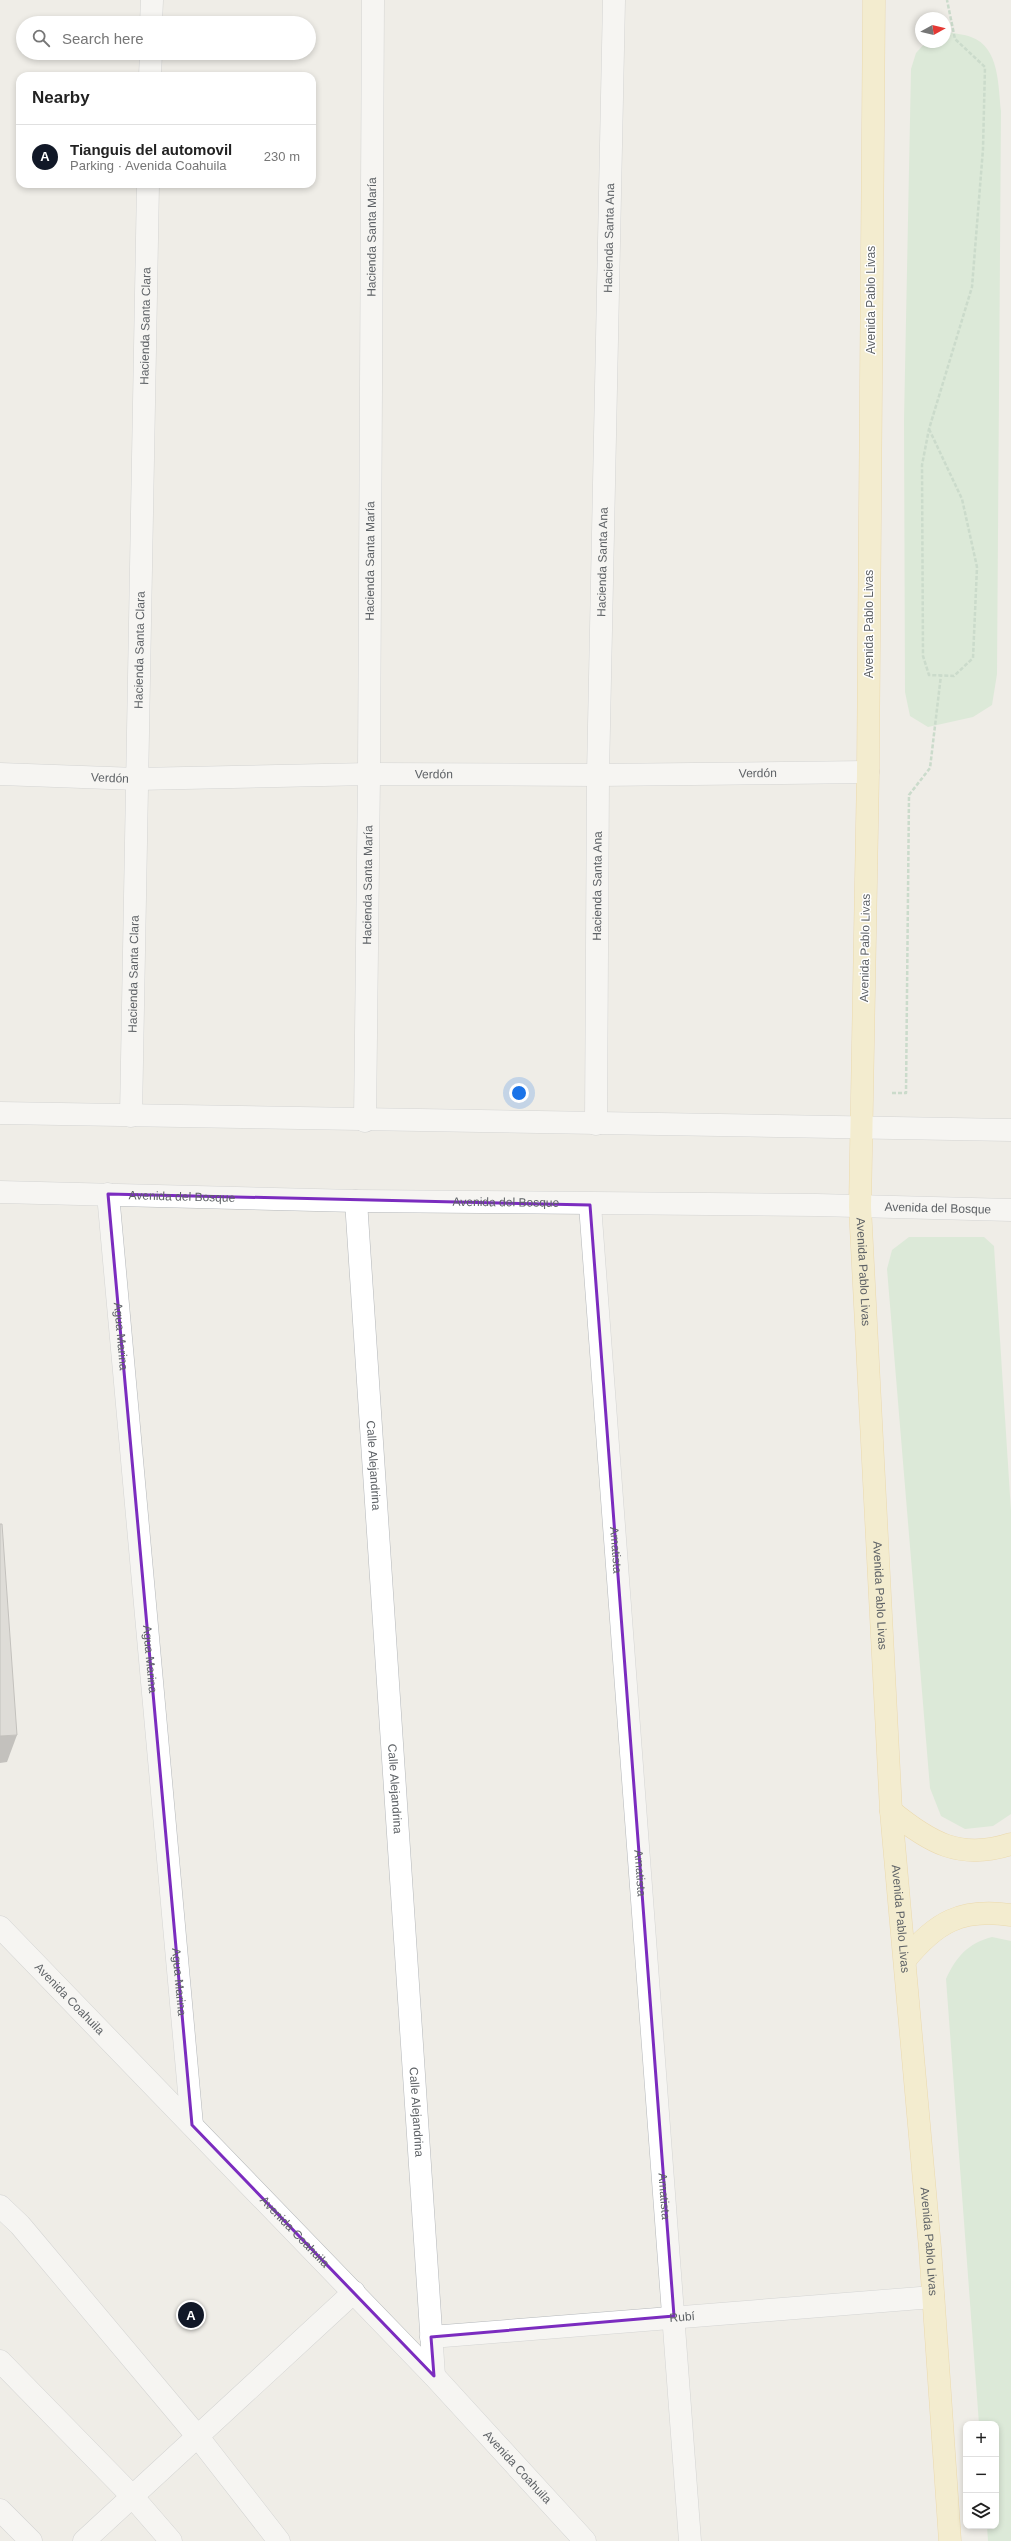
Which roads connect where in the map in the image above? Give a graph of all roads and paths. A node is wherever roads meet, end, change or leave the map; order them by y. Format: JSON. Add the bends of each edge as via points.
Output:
{"nodes":[{"id":1,"x":152,"y":0,"type":"edge"},
{"id":2,"x":373,"y":0,"type":"edge"},
{"id":3,"x":614,"y":0,"type":"edge"},
{"id":4,"x":874,"y":0,"type":"edge"},
{"id":5,"x":947,"y":0,"type":"edge"},
{"id":6,"x":152,"y":16,"type":"edge"},
{"id":7,"x":151,"y":60,"type":"edge"},
{"id":8,"x":150,"y":72,"type":"edge"},
{"id":9,"x":148,"y":188,"type":"edge"},
{"id":10,"x":929,"y":429,"type":"junction"},
{"id":11,"x":941,"y":675,"type":"junction"},
{"id":12,"x":868,"y":772,"type":"junction"},
{"id":13,"x":0,"y":774,"type":"edge"},
{"id":14,"x":369,"y":774,"type":"junction"},
{"id":15,"x":598,"y":775,"type":"junction"},
{"id":16,"x":137,"y":779,"type":"junction"},
{"id":17,"x":863,"y":1093,"type":"junction"},
{"id":18,"x":0,"y":1114,"type":"edge"},
{"id":19,"x":131,"y":1116,"type":"junction"},
{"id":20,"x":365,"y":1121,"type":"junction"},
{"id":21,"x":596,"y":1124,"type":"junction"},
{"id":22,"x":862,"y":1128,"type":"junction"},
{"id":23,"x":1011,"y":1130,"type":"edge"},
{"id":24,"x":0,"y":1192,"type":"edge"},
{"id":25,"x":108,"y":1194,"type":"junction"},
{"id":26,"x":356,"y":1201,"type":"junction"},
{"id":27,"x":590,"y":1205,"type":"junction"},
{"id":28,"x":860,"y":1207,"type":"junction"},
{"id":29,"x":1011,"y":1210,"type":"edge"},
{"id":30,"x":891,"y":1811,"type":"junction"},
{"id":31,"x":1011,"y":1844,"type":"edge"},
{"id":32,"x":1011,"y":1914,"type":"edge"},
{"id":33,"x":0,"y":1927,"type":"edge"},
{"id":34,"x":905,"y":1960,"type":"junction"},
{"id":35,"x":192,"y":2125,"type":"junction"},
{"id":36,"x":0,"y":2206,"type":"edge"},
{"id":37,"x":354,"y":2292,"type":"junction"},
{"id":38,"x":933,"y":2297,"type":"junction"},
{"id":39,"x":674,"y":2316,"type":"junction"},
{"id":40,"x":431,"y":2337,"type":"junction"},
{"id":41,"x":0,"y":2361,"type":"edge"},
{"id":42,"x":434,"y":2376,"type":"junction"},
{"id":43,"x":198,"y":2437,"type":"junction"},
{"id":44,"x":132,"y":2496,"type":"junction"},
{"id":45,"x":0,"y":2510,"type":"edge"},
{"id":46,"x":31,"y":2541,"type":"edge"},
{"id":47,"x":84,"y":2541,"type":"edge"},
{"id":48,"x":171,"y":2541,"type":"edge"},
{"id":49,"x":278,"y":2541,"type":"edge"},
{"id":50,"x":585,"y":2541,"type":"edge"},
{"id":51,"x":690,"y":2541,"type":"edge"},
{"id":52,"x":950,"y":2541,"type":"edge"}],
"edges":[{"from":1,"to":6,"type":"street"},
{"from":2,"to":14,"type":"street","name":"Hacienda Santa María"},
{"from":3,"to":15,"type":"street","name":"Hacienda Santa Ana"},
{"from":4,"to":12,"type":"main road","name":"Avenida Pablo Livas"},
{"from":5,"to":10,"type":"path","via":[[955,39],[985,68],[983,149],[972,287]]},
{"from":7,"to":8,"type":"street"},
{"from":9,"to":16,"type":"street","name":"Hacienda Santa Clara"},
{"from":10,"to":11,"type":"path","via":[[922,465],[922,656],[929,675]]},
{"from":10,"to":11,"type":"path","via":[[962,499],[977,567],[973,658],[954,676]]},
{"from":11,"to":17,"type":"path","via":[[930,768],[909,795],[906,1093]]},
{"from":12,"to":15,"type":"street","name":"Verdón"},
{"from":12,"to":17,"type":"main road","name":"Avenida Pablo Livas"},
{"from":13,"to":16,"type":"street","name":"Verdón"},
{"from":14,"to":15,"type":"street","name":"Verdón"},
{"from":14,"to":16,"type":"street","name":"Verdón"},
{"from":14,"to":20,"type":"street","name":"Hacienda Santa María"},
{"from":15,"to":21,"type":"street","name":"Hacienda Santa Ana"},
{"from":16,"to":19,"type":"street","name":"Hacienda Santa Clara"},
{"from":17,"to":22,"type":"main road","name":"Avenida Pablo Livas"},
{"from":18,"to":19,"type":"street"},
{"from":19,"to":20,"type":"street"},
{"from":20,"to":21,"type":"street"},
{"from":21,"to":22,"type":"street"},
{"from":22,"to":23,"type":"street"},
{"from":22,"to":28,"type":"main road","name":"Avenida Pablo Livas"},
{"from":24,"to":25,"type":"street","name":"Avenida del Bosque"},
{"from":25,"to":26,"type":"street","name":"Avenida del Bosque"},
{"from":25,"to":35,"type":"street","name":"Agua Marina"},
{"from":26,"to":27,"type":"street","name":"Avenida del Bosque"},
{"from":26,"to":40,"type":"street","name":"Calle Alejandrina"},
{"from":27,"to":28,"type":"street","name":"Avenida del Bosque"},
{"from":27,"to":39,"type":"street","name":"Amatista"},
{"from":28,"to":29,"type":"street","name":"Avenida del Bosque"},
{"from":28,"to":30,"type":"main road","name":"Avenida Pablo Livas"},
{"from":30,"to":31,"type":"main road","via":[[917,1832],[936,1843],[954,1849],[979,1851]]},
{"from":30,"to":34,"type":"main road","name":"Avenida Pablo Livas"},
{"from":32,"to":34,"type":"main road","via":[[990,1912],[966,1915],[941,1925],[924,1938]]},
{"from":33,"to":35,"type":"street","name":"Avenida Coahuila"},
{"from":34,"to":38,"type":"main road","name":"Avenida Pablo Livas"},
{"from":35,"to":37,"type":"street","name":"Avenida Coahuila"},
{"from":36,"to":43,"type":"street","via":[[20,2225]]},
{"from":37,"to":42,"type":"street","name":"Avenida Coahuila"},
{"from":37,"to":43,"type":"street"},
{"from":38,"to":39,"type":"street","name":"Rubí"},
{"from":38,"to":52,"type":"main road","name":"Avenida Pablo Livas"},
{"from":39,"to":40,"type":"street","name":"Rubí"},
{"from":39,"to":51,"type":"street","name":"Amatista"},
{"from":40,"to":42,"type":"street","name":"Calle Alejandrina"},
{"from":41,"to":44,"type":"street"},
{"from":42,"to":50,"type":"street","name":"Avenida Coahuila"},
{"from":43,"to":44,"type":"street"},
{"from":43,"to":49,"type":"street"},
{"from":44,"to":47,"type":"street"},
{"from":44,"to":48,"type":"street"},
{"from":45,"to":46,"type":"street"}]}
